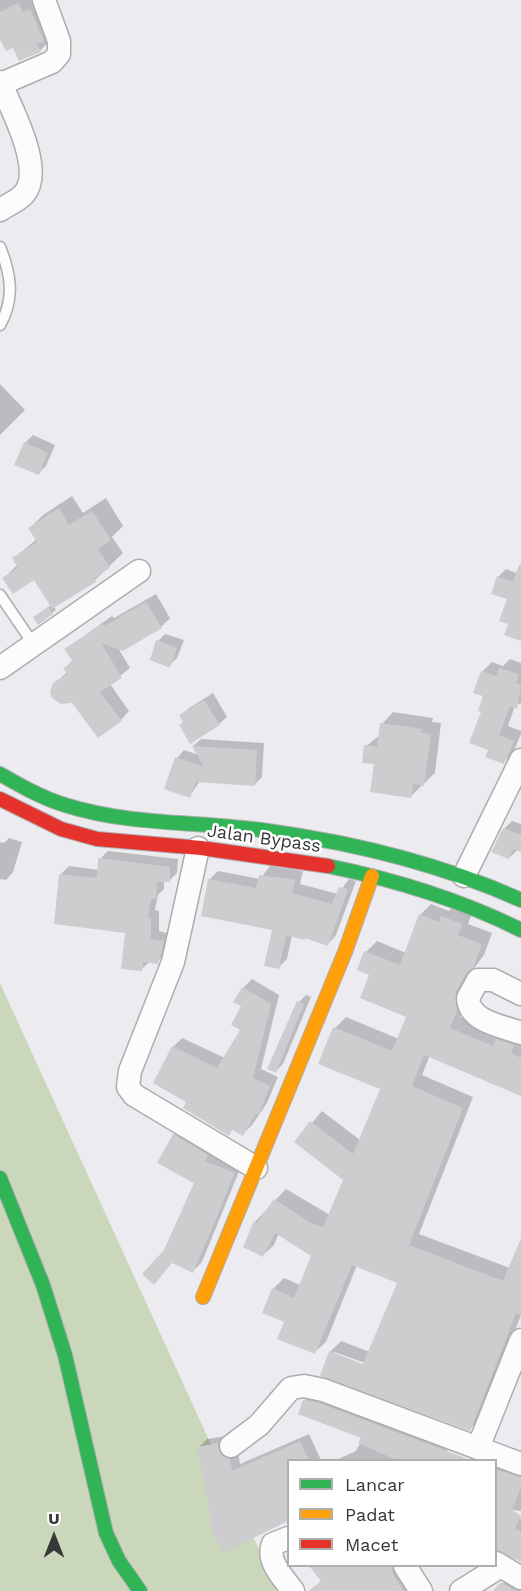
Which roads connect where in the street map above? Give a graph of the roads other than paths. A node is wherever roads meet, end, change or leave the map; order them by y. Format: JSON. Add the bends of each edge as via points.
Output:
{"nodes":[{"id":1,"x":44,"y":0,"type":"edge"},
{"id":2,"x":0,"y":83,"type":"edge"},
{"id":3,"x":0,"y":210,"type":"edge"},
{"id":4,"x":0,"y":247,"type":"edge"},
{"id":5,"x":0,"y":325,"type":"edge"},
{"id":6,"x":139,"y":571,"type":"dead end"},
{"id":7,"x":0,"y":595,"type":"edge"},
{"id":8,"x":34,"y":645,"type":"junction"},
{"id":9,"x":0,"y":668,"type":"edge"},
{"id":10,"x":521,"y":760,"type":"edge"},
{"id":11,"x":0,"y":774,"type":"edge"},
{"id":12,"x":0,"y":799,"type":"edge"},
{"id":13,"x":198,"y":848,"type":"junction"},
{"id":14,"x":372,"y":876,"type":"junction"},
{"id":15,"x":464,"y":876,"type":"junction"},
{"id":16,"x":521,"y":900,"type":"edge"},
{"id":17,"x":521,"y":930,"type":"edge"},
{"id":18,"x":521,"y":994,"type":"edge"},
{"id":19,"x":521,"y":1033,"type":"edge"},
{"id":20,"x":256,"y":1168,"type":"junction"},
{"id":21,"x":0,"y":1178,"type":"edge"},
{"id":22,"x":203,"y":1298,"type":"dead end"},
{"id":23,"x":521,"y":1340,"type":"edge"},
{"id":24,"x":231,"y":1446,"type":"dead end"},
{"id":25,"x":478,"y":1448,"type":"junction"},
{"id":26,"x":521,"y":1464,"type":"edge"},
{"id":27,"x":287,"y":1538,"type":"edge"},
{"id":28,"x":498,"y":1564,"type":"edge"},
{"id":29,"x":406,"y":1567,"type":"edge"},
{"id":30,"x":494,"y":1567,"type":"edge"},
{"id":31,"x":521,"y":1578,"type":"edge"},
{"id":32,"x":140,"y":1591,"type":"edge"},
{"id":33,"x":293,"y":1591,"type":"edge"},
{"id":34,"x":421,"y":1591,"type":"edge"},
{"id":35,"x":461,"y":1591,"type":"edge"}],
"edges":[{"from":1,"to":2,"type":"street","via":[[59,41],[59,54],[52,62]]},
{"from":2,"to":3,"type":"street","via":[[30,156],[31,180],[24,195]]},
{"from":4,"to":5,"type":"lane","via":[[11,285],[8,311]]},
{"from":6,"to":8,"type":"street"},
{"from":7,"to":8,"type":"lane"},
{"from":8,"to":9,"type":"street"},
{"from":10,"to":15,"type":"street"},
{"from":11,"to":15,"type":"main road","name":"Jalan Bypass","via":[[55,804],[94,815],[267,830]]},
{"from":12,"to":13,"type":"main road","name":"Jalan Bypass","via":[[84,837]]},
{"from":13,"to":14,"type":"main road","name":"Jalan Bypass"},
{"from":13,"to":20,"type":"street","via":[[173,962],[130,1071],[128,1087],[134,1095]]},
{"from":14,"to":17,"type":"main road","name":"Jalan Bypass","via":[[457,899]]},
{"from":14,"to":20,"type":"main road"},
{"from":15,"to":16,"type":"main road","name":"Jalan Bypass"},
{"from":18,"to":19,"type":"street","via":[[485,978],[478,980],[468,998],[473,1012],[481,1018]]},
{"from":20,"to":22,"type":"main road"},
{"from":21,"to":32,"type":"main road","via":[[39,1275],[65,1355],[106,1533]]},
{"from":23,"to":25,"type":"street"},
{"from":24,"to":25,"type":"street","via":[[259,1425],[296,1385],[323,1390]]},
{"from":25,"to":26,"type":"street"},
{"from":27,"to":33,"type":"street","via":[[273,1544],[270,1551],[272,1562]]},
{"from":28,"to":31,"type":"street"},
{"from":29,"to":34,"type":"street"},
{"from":30,"to":35,"type":"street"}]}
